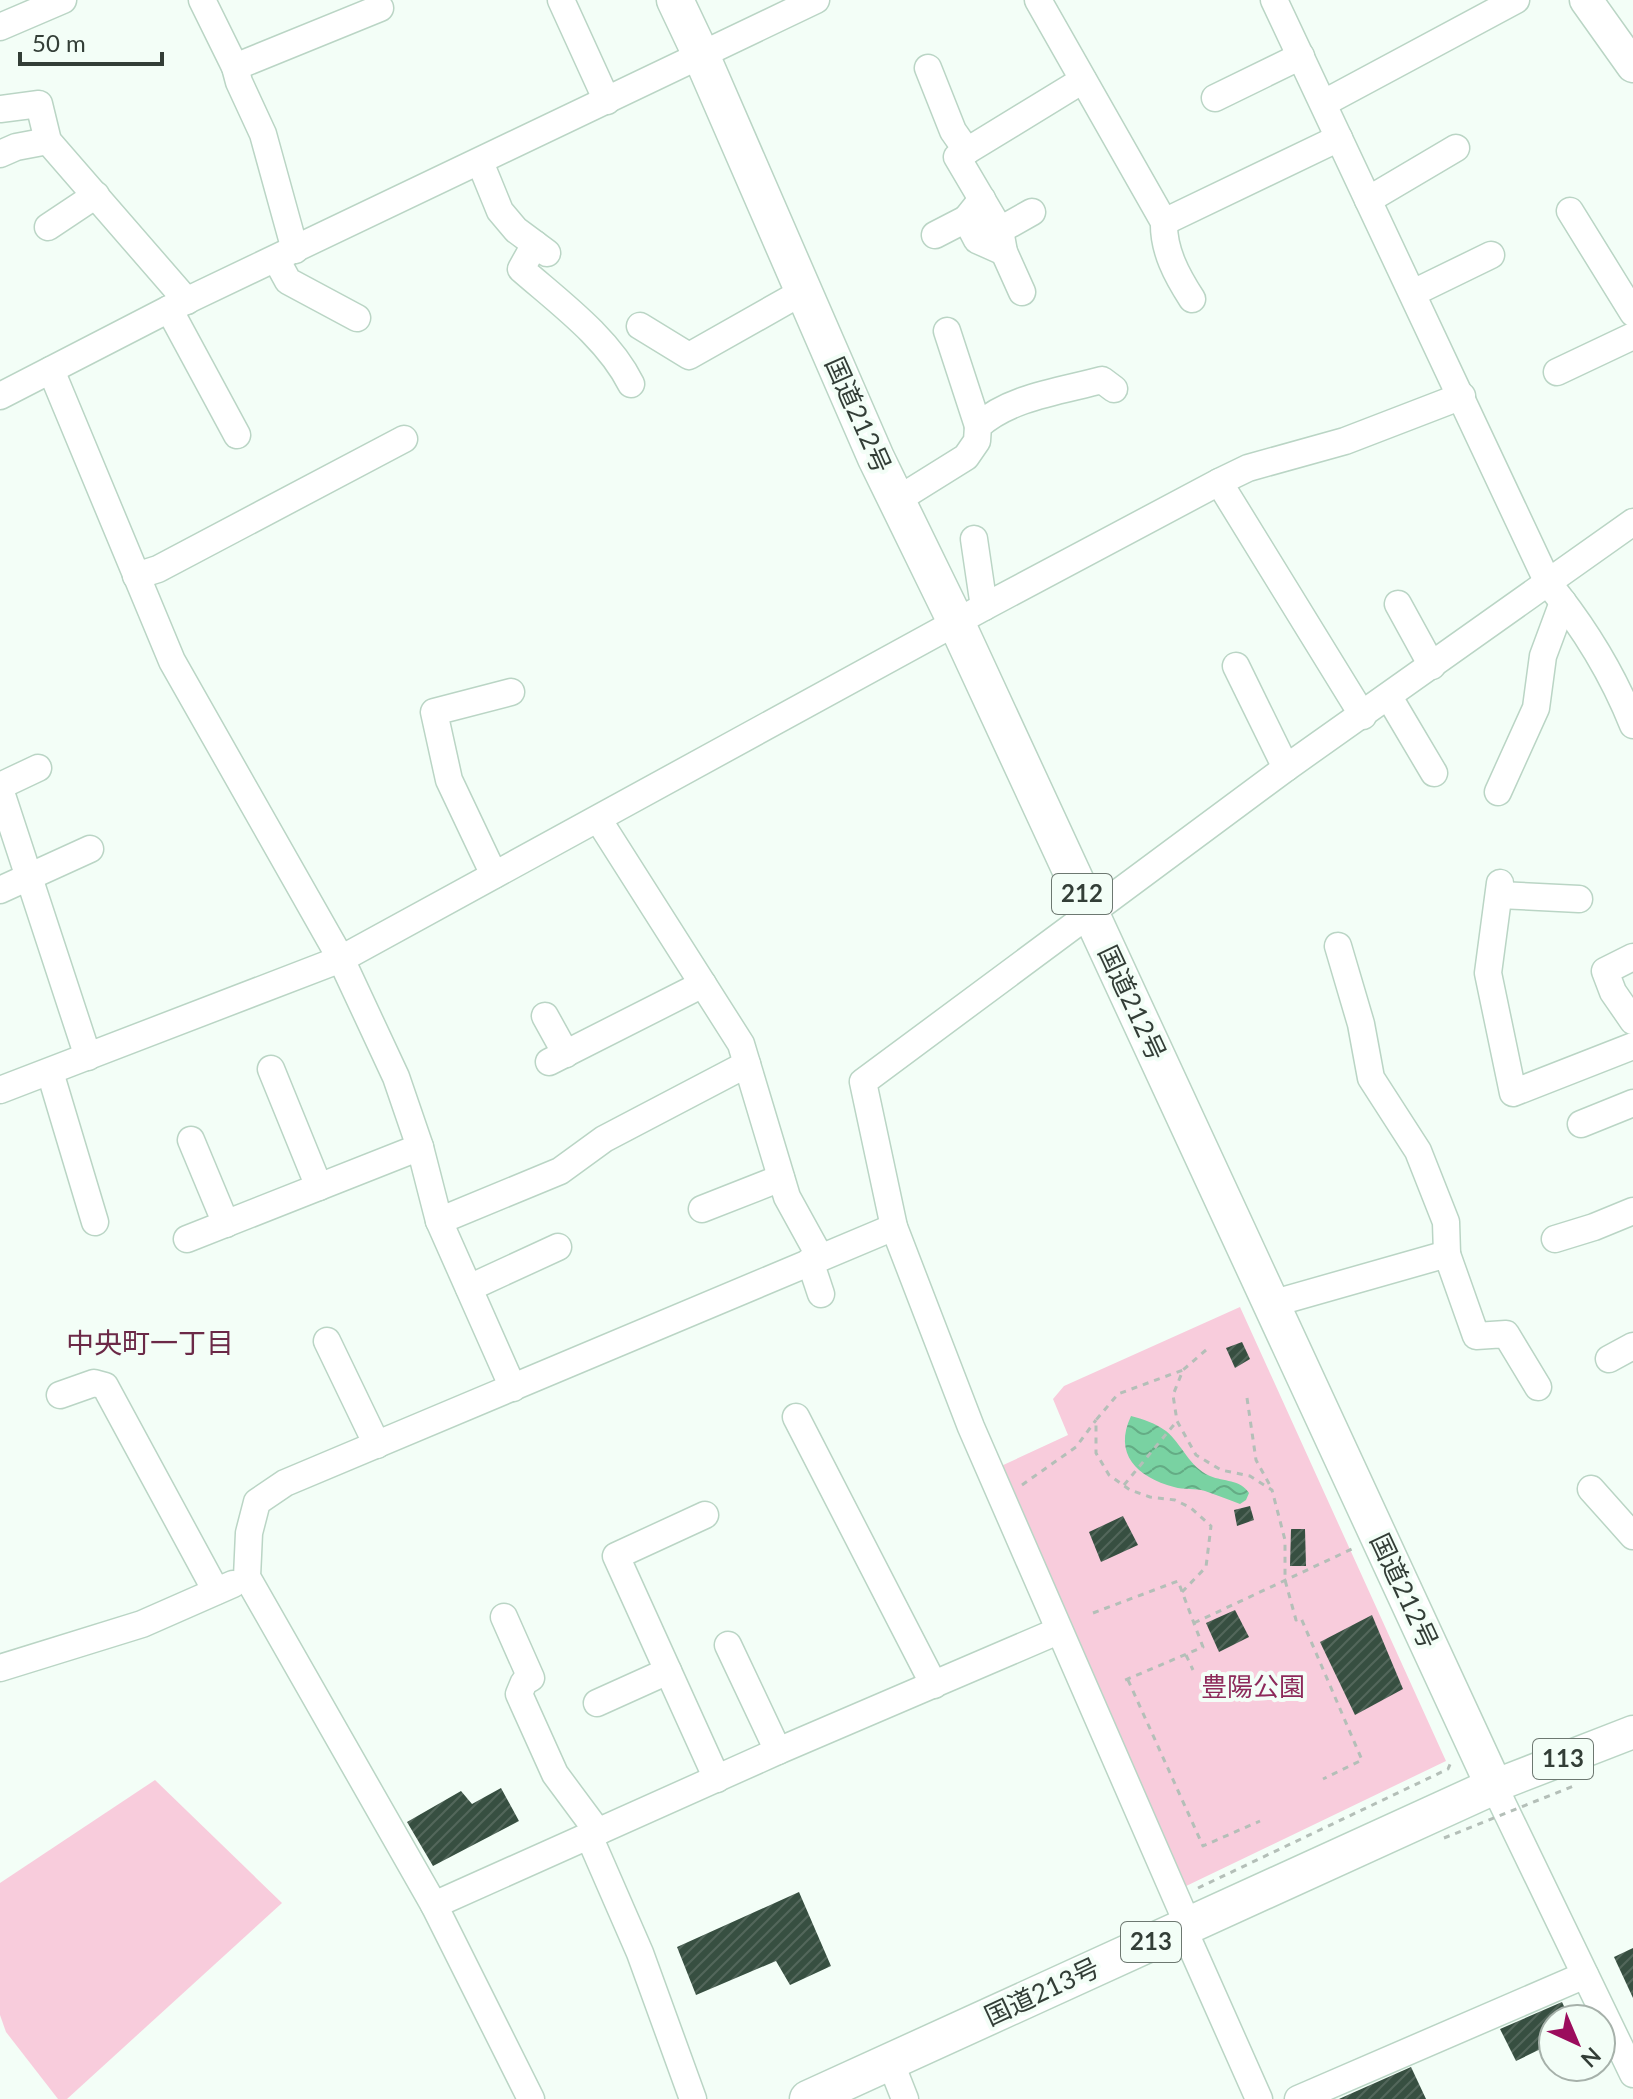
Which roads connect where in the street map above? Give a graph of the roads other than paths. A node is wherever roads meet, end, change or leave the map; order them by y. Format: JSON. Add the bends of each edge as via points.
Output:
{"nodes":[{"id":1,"x":62,"y":0,"type":"edge"},
{"id":2,"x":202,"y":0,"type":"edge"},
{"id":3,"x":561,"y":0,"type":"edge"},
{"id":4,"x":675,"y":0,"type":"edge"},
{"id":5,"x":816,"y":0,"type":"edge"},
{"id":6,"x":1038,"y":0,"type":"edge"},
{"id":7,"x":1274,"y":0,"type":"edge"},
{"id":8,"x":1516,"y":0,"type":"edge"},
{"id":9,"x":1586,"y":0,"type":"edge"},
{"id":10,"x":28,"y":7,"type":"edge"},
{"id":11,"x":380,"y":8,"type":"dead end"},
{"id":12,"x":0,"y":27,"type":"edge"},
{"id":13,"x":701,"y":55,"type":"junction"},
{"id":14,"x":1301,"y":56,"type":"junction"},
{"id":15,"x":1633,"y":66,"type":"edge"},
{"id":16,"x":235,"y":67,"type":"junction"},
{"id":17,"x":928,"y":68,"type":"dead end"},
{"id":18,"x":1083,"y":80,"type":"junction"},
{"id":19,"x":1215,"y":98,"type":"dead end"},
{"id":20,"x":607,"y":101,"type":"junction"},
{"id":21,"x":1324,"y":103,"type":"junction"},
{"id":22,"x":0,"y":109,"type":"edge"},
{"id":23,"x":1339,"y":138,"type":"junction"},
{"id":24,"x":48,"y":141,"type":"junction"},
{"id":25,"x":1456,"y":148,"type":"dead end"},
{"id":26,"x":967,"y":151,"type":"junction"},
{"id":27,"x":0,"y":154,"type":"edge"},
{"id":28,"x":480,"y":162,"type":"junction"},
{"id":29,"x":96,"y":195,"type":"junction"},
{"id":30,"x":1368,"y":200,"type":"junction"},
{"id":31,"x":974,"y":209,"type":"junction"},
{"id":32,"x":1570,"y":211,"type":"dead end"},
{"id":33,"x":1032,"y":212,"type":"dead end"},
{"id":34,"x":1164,"y":222,"type":"junction"},
{"id":35,"x":48,"y":227,"type":"dead end"},
{"id":36,"x":935,"y":235,"type":"dead end"},
{"id":37,"x":1002,"y":241,"type":"junction"},
{"id":38,"x":286,"y":254,"type":"junction"},
{"id":39,"x":1491,"y":255,"type":"dead end"},
{"id":40,"x":804,"y":291,"type":"junction"},
{"id":41,"x":1022,"y":292,"type":"dead end"},
{"id":42,"x":1413,"y":293,"type":"junction"},
{"id":43,"x":1192,"y":299,"type":"dead end"},
{"id":44,"x":178,"y":305,"type":"junction"},
{"id":45,"x":1633,"y":313,"type":"edge"},
{"id":46,"x":357,"y":318,"type":"dead end"},
{"id":47,"x":640,"y":326,"type":"dead end"},
{"id":48,"x":947,"y":331,"type":"dead end"},
{"id":49,"x":1633,"y":336,"type":"edge"},
{"id":50,"x":51,"y":370,"type":"junction"},
{"id":51,"x":1557,"y":372,"type":"dead end"},
{"id":52,"x":631,"y":384,"type":"dead end"},
{"id":53,"x":1114,"y":389,"type":"dead end"},
{"id":54,"x":0,"y":396,"type":"edge"},
{"id":55,"x":1462,"y":396,"type":"junction"},
{"id":56,"x":978,"y":426,"type":"junction"},
{"id":57,"x":237,"y":435,"type":"dead end"},
{"id":58,"x":404,"y":439,"type":"dead end"},
{"id":59,"x":1219,"y":482,"type":"junction"},
{"id":60,"x":897,"y":500,"type":"junction"},
{"id":61,"x":1633,"y":522,"type":"edge"},
{"id":62,"x":974,"y":539,"type":"dead end"},
{"id":63,"x":136,"y":576,"type":"junction"},
{"id":64,"x":1556,"y":593,"type":"junction"},
{"id":65,"x":1398,"y":604,"type":"dead end"},
{"id":66,"x":970,"y":614,"type":"junction"},
{"id":67,"x":1236,"y":666,"type":"dead end"},
{"id":68,"x":1432,"y":666,"type":"junction"},
{"id":69,"x":511,"y":692,"type":"dead end"},
{"id":70,"x":1389,"y":697,"type":"junction"},
{"id":71,"x":1363,"y":716,"type":"junction"},
{"id":72,"x":1633,"y":725,"type":"edge"},
{"id":73,"x":38,"y":768,"type":"dead end"},
{"id":74,"x":1286,"y":768,"type":"junction"},
{"id":75,"x":1434,"y":773,"type":"dead end"},
{"id":76,"x":0,"y":788,"type":"edge"},
{"id":77,"x":1498,"y":792,"type":"dead end"},
{"id":78,"x":598,"y":819,"type":"junction"},
{"id":79,"x":90,"y":849,"type":"dead end"},
{"id":80,"x":494,"y":875,"type":"junction"},
{"id":81,"x":29,"y":877,"type":"junction"},
{"id":82,"x":0,"y":890,"type":"edge"},
{"id":83,"x":1579,"y":899,"type":"dead end"},
{"id":84,"x":1090,"y":911,"type":"junction"},
{"id":85,"x":1338,"y":946,"type":"dead end"},
{"id":86,"x":1633,"y":957,"type":"edge"},
{"id":87,"x":341,"y":959,"type":"junction"},
{"id":88,"x":703,"y":984,"type":"junction"},
{"id":89,"x":545,"y":1016,"type":"dead end"},
{"id":90,"x":1633,"y":1021,"type":"edge"},
{"id":91,"x":1633,"y":1046,"type":"edge"},
{"id":92,"x":88,"y":1057,"type":"junction"},
{"id":93,"x":747,"y":1064,"type":"junction"},
{"id":94,"x":271,"y":1069,"type":"dead end"},
{"id":95,"x":50,"y":1072,"type":"junction"},
{"id":96,"x":0,"y":1090,"type":"edge"},
{"id":97,"x":1633,"y":1103,"type":"edge"},
{"id":98,"x":1581,"y":1124,"type":"dead end"},
{"id":99,"x":191,"y":1140,"type":"dead end"},
{"id":100,"x":420,"y":1147,"type":"junction"},
{"id":101,"x":781,"y":1178,"type":"junction"},
{"id":102,"x":319,"y":1187,"type":"junction"},
{"id":103,"x":702,"y":1209,"type":"dead end"},
{"id":104,"x":1633,"y":1211,"type":"edge"},
{"id":105,"x":439,"y":1221,"type":"junction"},
{"id":106,"x":95,"y":1222,"type":"dead end"},
{"id":107,"x":226,"y":1224,"type":"junction"},
{"id":108,"x":894,"y":1227,"type":"junction"},
{"id":109,"x":187,"y":1239,"type":"dead end"},
{"id":110,"x":1555,"y":1239,"type":"dead end"},
{"id":111,"x":558,"y":1247,"type":"dead end"},
{"id":112,"x":1447,"y":1254,"type":"junction"},
{"id":113,"x":815,"y":1259,"type":"junction"},
{"id":114,"x":469,"y":1288,"type":"junction"},
{"id":115,"x":821,"y":1294,"type":"dead end"},
{"id":116,"x":1271,"y":1304,"type":"junction"},
{"id":117,"x":327,"y":1341,"type":"dead end"},
{"id":118,"x":1633,"y":1346,"type":"edge"},
{"id":119,"x":1609,"y":1359,"type":"dead end"},
{"id":120,"x":1538,"y":1387,"type":"dead end"},
{"id":121,"x":513,"y":1388,"type":"junction"},
{"id":122,"x":60,"y":1395,"type":"dead end"},
{"id":123,"x":796,"y":1417,"type":"dead end"},
{"id":124,"x":377,"y":1445,"type":"junction"},
{"id":125,"x":1591,"y":1489,"type":"dead end"},
{"id":126,"x":705,"y":1515,"type":"dead end"},
{"id":127,"x":1633,"y":1536,"type":"edge"},
{"id":128,"x":247,"y":1577,"type":"junction"},
{"id":129,"x":216,"y":1591,"type":"junction"},
{"id":130,"x":504,"y":1617,"type":"dead end"},
{"id":131,"x":1058,"y":1631,"type":"junction"},
{"id":132,"x":728,"y":1645,"type":"dead end"},
{"id":133,"x":0,"y":1668,"type":"edge"},
{"id":134,"x":668,"y":1671,"type":"junction"},
{"id":135,"x":934,"y":1685,"type":"junction"},
{"id":136,"x":597,"y":1703,"type":"dead end"},
{"id":137,"x":1633,"y":1732,"type":"edge"},
{"id":138,"x":778,"y":1751,"type":"junction"},
{"id":139,"x":717,"y":1779,"type":"junction"},
{"id":140,"x":1494,"y":1786,"type":"junction"},
{"id":141,"x":594,"y":1834,"type":"junction"},
{"id":142,"x":434,"y":1905,"type":"junction"},
{"id":143,"x":1186,"y":1926,"type":"junction"},
{"id":144,"x":1585,"y":1975,"type":"junction"},
{"id":145,"x":890,"y":2061,"type":"junction"},
{"id":146,"x":1633,"y":2074,"type":"edge"},
{"id":147,"x":531,"y":2099,"type":"edge"},
{"id":148,"x":693,"y":2099,"type":"edge"},
{"id":149,"x":808,"y":2099,"type":"edge"},
{"id":150,"x":905,"y":2099,"type":"edge"},
{"id":151,"x":1259,"y":2099,"type":"edge"},
{"id":152,"x":1298,"y":2099,"type":"edge"}],
"edges":[{"from":1,"to":10,"type":"street"},
{"from":2,"to":16,"type":"street"},
{"from":3,"to":20,"type":"street"},
{"from":4,"to":13,"type":"highway","name":"国道212号","number":"212"},
{"from":5,"to":13,"type":"street"},
{"from":6,"to":18,"type":"street"},
{"from":7,"to":14,"type":"street"},
{"from":8,"to":21,"type":"street"},
{"from":9,"to":15,"type":"main road"},
{"from":10,"to":12,"type":"street"},
{"from":11,"to":16,"type":"street"},
{"from":13,"to":20,"type":"street"},
{"from":13,"to":40,"type":"highway","name":"国道212号","number":"212"},
{"from":14,"to":19,"type":"street"},
{"from":14,"to":21,"type":"street"},
{"from":16,"to":38,"type":"street","via":[[263,134]]},
{"from":17,"to":26,"type":"street","via":[[953,131]]},
{"from":18,"to":26,"type":"street"},
{"from":18,"to":34,"type":"street"},
{"from":20,"to":28,"type":"street"},
{"from":21,"to":23,"type":"street"},
{"from":22,"to":24,"type":"street","via":[[39,104]]},
{"from":23,"to":30,"type":"street"},
{"from":23,"to":34,"type":"street"},
{"from":24,"to":27,"type":"street"},
{"from":24,"to":29,"type":"street"},
{"from":25,"to":30,"type":"street"},
{"from":26,"to":31,"type":"street","via":[[957,157]]},
{"from":28,"to":38,"type":"street"},
{"from":28,"to":52,"type":"street","via":[[500,211],[542,249],[521,269],[620,362]]},
{"from":29,"to":35,"type":"street"},
{"from":29,"to":44,"type":"street"},
{"from":30,"to":42,"type":"street"},
{"from":31,"to":36,"type":"street"},
{"from":31,"to":37,"type":"street"},
{"from":32,"to":45,"type":"street"},
{"from":33,"to":37,"type":"street"},
{"from":34,"to":43,"type":"street","via":[[1163,238]]},
{"from":37,"to":41,"type":"street"},
{"from":38,"to":44,"type":"street"},
{"from":38,"to":46,"type":"street","via":[[288,281]]},
{"from":39,"to":42,"type":"street"},
{"from":40,"to":47,"type":"street","via":[[689,356]]},
{"from":40,"to":60,"type":"highway","name":"国道212号","number":"212"},
{"from":42,"to":55,"type":"street"},
{"from":44,"to":50,"type":"street"},
{"from":44,"to":57,"type":"street"},
{"from":48,"to":56,"type":"street"},
{"from":49,"to":51,"type":"street"},
{"from":50,"to":54,"type":"street"},
{"from":50,"to":63,"type":"street"},
{"from":53,"to":56,"type":"street","via":[[1102,380],[1030,398]]},
{"from":55,"to":59,"type":"street"},
{"from":55,"to":64,"type":"street"},
{"from":56,"to":60,"type":"street","via":[[977,441],[966,457]]},
{"from":58,"to":63,"type":"street"},
{"from":59,"to":66,"type":"street"},
{"from":59,"to":71,"type":"street"},
{"from":60,"to":66,"type":"highway","name":"国道212号","number":"212"},
{"from":61,"to":64,"type":"street"},
{"from":62,"to":66,"type":"street"},
{"from":63,"to":87,"type":"street","via":[[172,661]]},
{"from":64,"to":68,"type":"street"},
{"from":64,"to":72,"type":"street","via":[[1617,684]]},
{"from":64,"to":77,"type":"street","via":[[1536,708]]},
{"from":65,"to":68,"type":"street"},
{"from":66,"to":78,"type":"street"},
{"from":66,"to":84,"type":"highway","name":"国道212号","number":"212"},
{"from":67,"to":74,"type":"street"},
{"from":68,"to":70,"type":"street"},
{"from":69,"to":80,"type":"street","via":[[434,712],[449,780]]},
{"from":70,"to":71,"type":"street"},
{"from":70,"to":75,"type":"street"},
{"from":71,"to":74,"type":"street"},
{"from":73,"to":76,"type":"street"},
{"from":74,"to":84,"type":"street"},
{"from":76,"to":81,"type":"street"},
{"from":78,"to":80,"type":"street"},
{"from":78,"to":88,"type":"street"},
{"from":79,"to":81,"type":"street"},
{"from":80,"to":87,"type":"street"},
{"from":81,"to":82,"type":"street"},
{"from":81,"to":92,"type":"street"},
{"from":83,"to":91,"type":"street","via":[[1499,889],[1488,973],[1513,1093]]},
{"from":84,"to":108,"type":"street","via":[[863,1082]]},
{"from":84,"to":116,"type":"highway","name":"国道212号","number":"212"},
{"from":85,"to":112,"type":"street","via":[[1371,1078],[1418,1151],[1446,1222]]},
{"from":86,"to":90,"type":"street","via":[[1605,971]]},
{"from":87,"to":92,"type":"street"},
{"from":87,"to":100,"type":"street","via":[[396,1077]]},
{"from":88,"to":89,"type":"street","via":[[557,1058]]},
{"from":88,"to":93,"type":"street","via":[[741,1044]]},
{"from":92,"to":95,"type":"street"},
{"from":93,"to":101,"type":"street"},
{"from":93,"to":105,"type":"street","via":[[604,1139],[560,1171]]},
{"from":94,"to":102,"type":"street"},
{"from":95,"to":96,"type":"street"},
{"from":95,"to":106,"type":"street"},
{"from":97,"to":98,"type":"street"},
{"from":99,"to":107,"type":"street"},
{"from":100,"to":102,"type":"street"},
{"from":100,"to":105,"type":"street"},
{"from":101,"to":103,"type":"street"},
{"from":101,"to":113,"type":"street"},
{"from":102,"to":107,"type":"street"},
{"from":104,"to":110,"type":"street"},
{"from":105,"to":114,"type":"street"},
{"from":107,"to":109,"type":"street"},
{"from":108,"to":113,"type":"street"},
{"from":108,"to":131,"type":"street"},
{"from":111,"to":114,"type":"street"},
{"from":112,"to":116,"type":"street"},
{"from":112,"to":120,"type":"street","via":[[1476,1336],[1506,1334]]},
{"from":113,"to":115,"type":"street"},
{"from":113,"to":121,"type":"street"},
{"from":114,"to":121,"type":"street"},
{"from":116,"to":140,"type":"highway","name":"国道212号","number":"212"},
{"from":117,"to":124,"type":"street"},
{"from":118,"to":119,"type":"street"},
{"from":121,"to":124,"type":"street"},
{"from":122,"to":129,"type":"street","via":[[94,1383],[105,1386]]},
{"from":123,"to":135,"type":"street"},
{"from":124,"to":128,"type":"street","via":[[285,1483],[257,1502]]},
{"from":125,"to":127,"type":"street"},
{"from":126,"to":134,"type":"street","via":[[616,1556]]},
{"from":128,"to":129,"type":"street"},
{"from":128,"to":142,"type":"street"},
{"from":129,"to":133,"type":"street","via":[[142,1624]]},
{"from":130,"to":141,"type":"street","via":[[531,1678],[519,1694],[555,1774]]},
{"from":131,"to":135,"type":"street"},
{"from":131,"to":143,"type":"street"},
{"from":132,"to":138,"type":"street"},
{"from":134,"to":136,"type":"street"},
{"from":134,"to":139,"type":"street"},
{"from":135,"to":138,"type":"street"},
{"from":137,"to":140,"type":"main road","number":"113"},
{"from":138,"to":139,"type":"street"},
{"from":139,"to":141,"type":"street"},
{"from":140,"to":143,"type":"highway","name":"国道213号","number":"213"},
{"from":140,"to":144,"type":"street"},
{"from":141,"to":142,"type":"street"},
{"from":141,"to":148,"type":"street"},
{"from":142,"to":147,"type":"street"},
{"from":143,"to":145,"type":"highway","name":"国道213号","number":"213"},
{"from":143,"to":151,"type":"street"},
{"from":144,"to":146,"type":"street"},
{"from":144,"to":152,"type":"street"},
{"from":145,"to":149,"type":"highway","name":"国道213号","number":"213"},
{"from":145,"to":150,"type":"street"}]}
